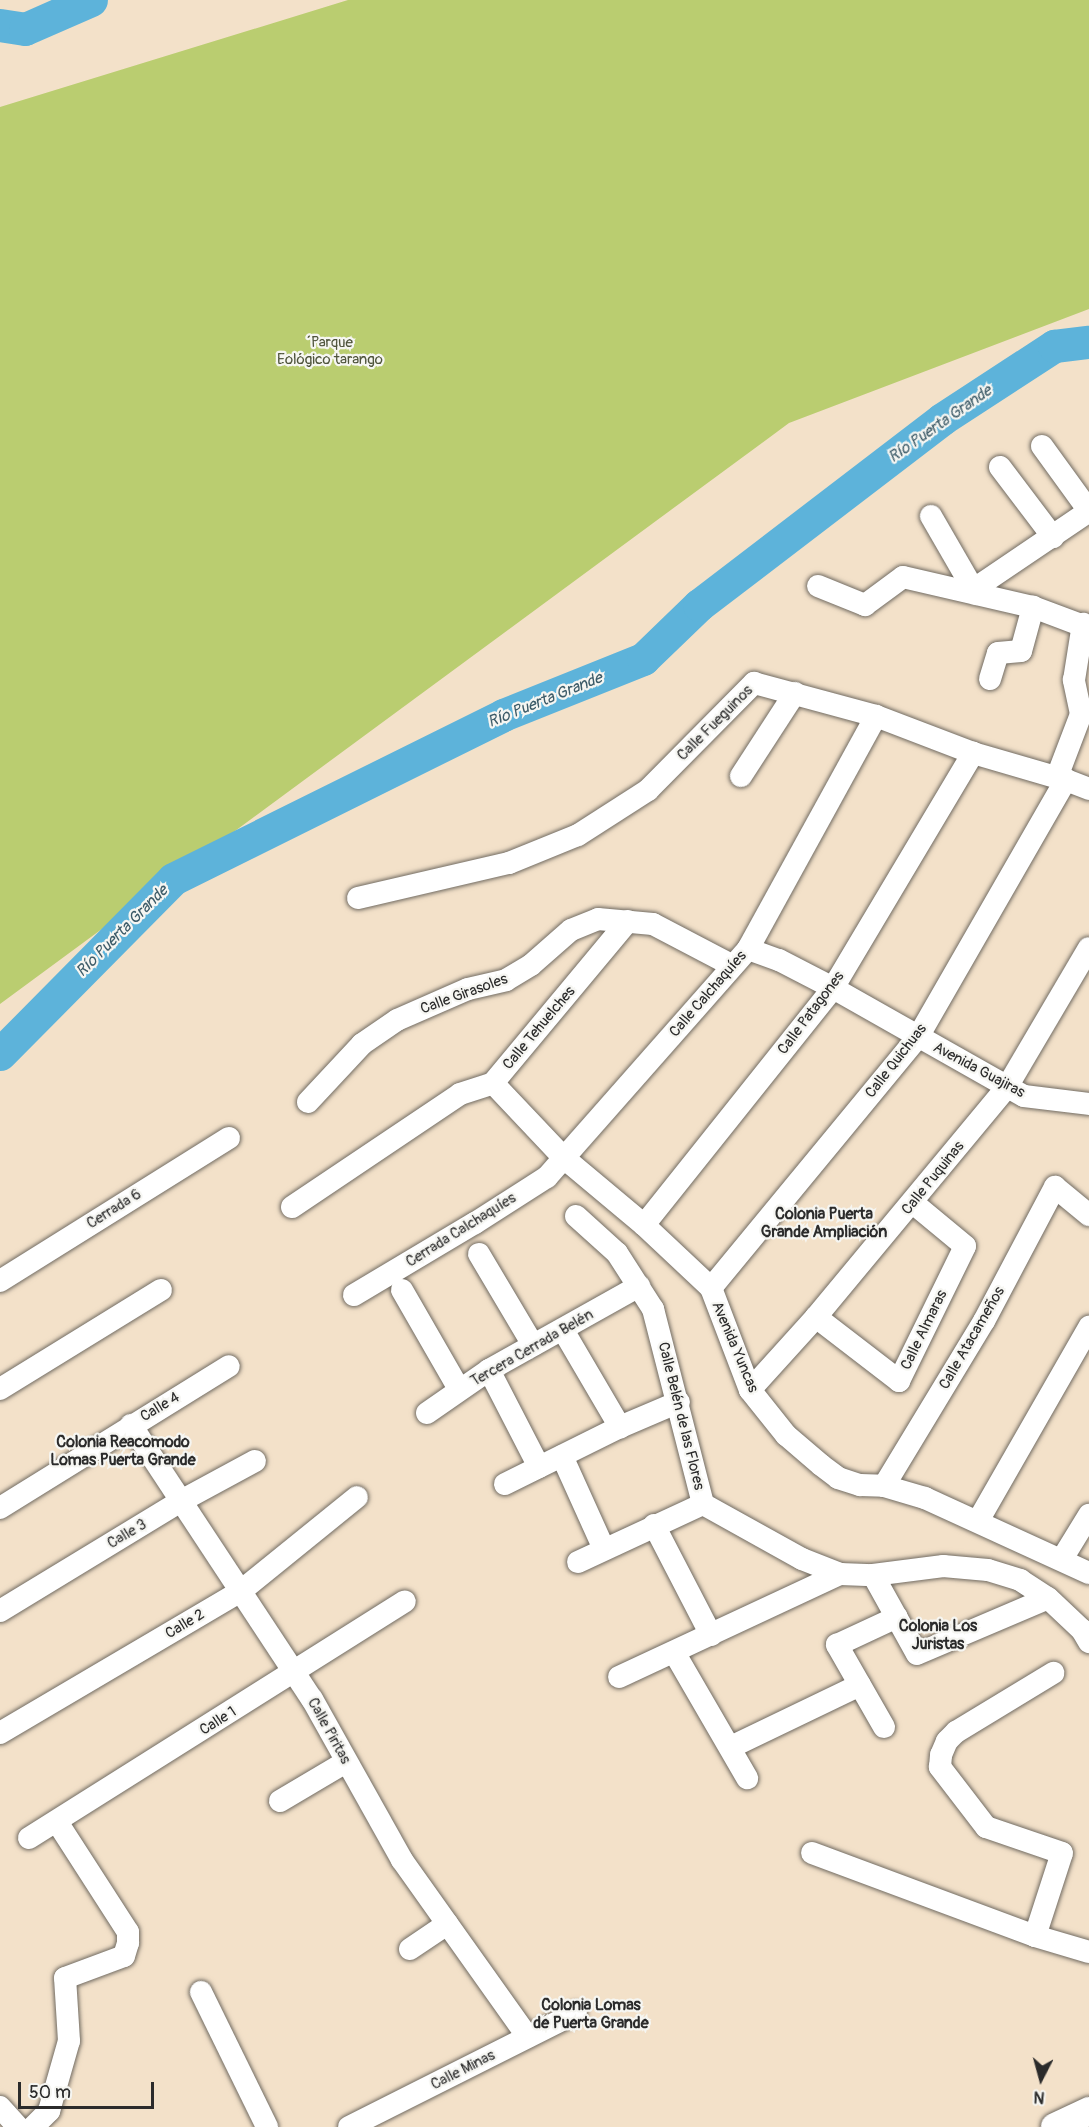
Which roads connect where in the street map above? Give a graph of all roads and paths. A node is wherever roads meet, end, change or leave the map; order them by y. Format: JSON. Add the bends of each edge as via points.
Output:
{"nodes":[{"id":1,"x":1042,"y":446,"type":"dead end"},
{"id":2,"x":1000,"y":467,"type":"dead end"},
{"id":3,"x":1089,"y":511,"type":"edge"},
{"id":4,"x":931,"y":516,"type":"dead end"},
{"id":5,"x":1053,"y":537,"type":"junction"},
{"id":6,"x":818,"y":586,"type":"dead end"},
{"id":7,"x":975,"y":592,"type":"junction"},
{"id":8,"x":1033,"y":607,"type":"junction"},
{"id":9,"x":1087,"y":624,"type":"edge"},
{"id":10,"x":990,"y":679,"type":"dead end"},
{"id":11,"x":795,"y":693,"type":"junction"},
{"id":12,"x":876,"y":716,"type":"junction"},
{"id":13,"x":973,"y":753,"type":"junction"},
{"id":14,"x":741,"y":776,"type":"dead end"},
{"id":15,"x":1062,"y":779,"type":"junction"},
{"id":16,"x":1089,"y":789,"type":"edge"},
{"id":17,"x":358,"y":898,"type":"dead end"},
{"id":18,"x":628,"y":921,"type":"junction"},
{"id":19,"x":1089,"y":948,"type":"edge"},
{"id":20,"x":741,"y":958,"type":"junction"},
{"id":21,"x":833,"y":988,"type":"junction"},
{"id":22,"x":918,"y":1037,"type":"junction"},
{"id":23,"x":493,"y":1083,"type":"junction"},
{"id":24,"x":1007,"y":1087,"type":"junction"},
{"id":25,"x":308,"y":1102,"type":"dead end"},
{"id":26,"x":1089,"y":1104,"type":"edge"},
{"id":27,"x":229,"y":1138,"type":"dead end"},
{"id":28,"x":564,"y":1158,"type":"junction"},
{"id":29,"x":913,"y":1203,"type":"junction"},
{"id":30,"x":292,"y":1207,"type":"dead end"},
{"id":31,"x":576,"y":1215,"type":"dead end"},
{"id":32,"x":1089,"y":1215,"type":"edge"},
{"id":33,"x":644,"y":1225,"type":"junction"},
{"id":34,"x":478,"y":1254,"type":"dead end"},
{"id":35,"x":0,"y":1281,"type":"edge"},
{"id":36,"x":639,"y":1286,"type":"junction"},
{"id":37,"x":711,"y":1288,"type":"junction"},
{"id":38,"x":161,"y":1290,"type":"dead end"},
{"id":39,"x":402,"y":1290,"type":"dead end"},
{"id":40,"x":354,"y":1295,"type":"dead end"},
{"id":41,"x":816,"y":1317,"type":"junction"},
{"id":42,"x":1089,"y":1327,"type":"edge"},
{"id":43,"x":563,"y":1330,"type":"junction"},
{"id":44,"x":533,"y":1345,"type":"junction"},
{"id":45,"x":229,"y":1366,"type":"dead end"},
{"id":46,"x":489,"y":1370,"type":"junction"},
{"id":47,"x":0,"y":1389,"type":"edge"},
{"id":48,"x":459,"y":1389,"type":"junction"},
{"id":49,"x":750,"y":1390,"type":"junction"},
{"id":50,"x":679,"y":1402,"type":"junction"},
{"id":51,"x":427,"y":1413,"type":"dead end"},
{"id":52,"x":131,"y":1425,"type":"junction"},
{"id":53,"x":620,"y":1427,"type":"junction"},
{"id":54,"x":562,"y":1456,"type":"junction"},
{"id":55,"x":255,"y":1461,"type":"dead end"},
{"id":56,"x":539,"y":1467,"type":"junction"},
{"id":57,"x":505,"y":1484,"type":"dead end"},
{"id":58,"x":884,"y":1486,"type":"junction"},
{"id":59,"x":357,"y":1497,"type":"dead end"},
{"id":60,"x":182,"y":1501,"type":"junction"},
{"id":61,"x":703,"y":1504,"type":"junction"},
{"id":62,"x":0,"y":1508,"type":"edge"},
{"id":63,"x":1089,"y":1515,"type":"edge"},
{"id":64,"x":978,"y":1521,"type":"junction"},
{"id":65,"x":654,"y":1526,"type":"junction"},
{"id":66,"x":604,"y":1549,"type":"junction"},
{"id":67,"x":1062,"y":1559,"type":"junction"},
{"id":68,"x":578,"y":1562,"type":"dead end"},
{"id":69,"x":1089,"y":1573,"type":"edge"},
{"id":70,"x":840,"y":1574,"type":"junction"},
{"id":71,"x":873,"y":1575,"type":"junction"},
{"id":72,"x":241,"y":1591,"type":"junction"},
{"id":73,"x":1048,"y":1598,"type":"junction"},
{"id":74,"x":405,"y":1601,"type":"dead end"},
{"id":75,"x":0,"y":1611,"type":"edge"},
{"id":76,"x":897,"y":1617,"type":"junction"},
{"id":77,"x":711,"y":1635,"type":"junction"},
{"id":78,"x":1089,"y":1642,"type":"edge"},
{"id":79,"x":674,"y":1652,"type":"junction"},
{"id":80,"x":294,"y":1672,"type":"junction"},
{"id":81,"x":1053,"y":1673,"type":"dead end"},
{"id":82,"x":619,"y":1677,"type":"dead end"},
{"id":83,"x":860,"y":1685,"type":"junction"},
{"id":84,"x":884,"y":1727,"type":"dead end"},
{"id":85,"x":0,"y":1733,"type":"edge"},
{"id":86,"x":731,"y":1747,"type":"junction"},
{"id":87,"x":346,"y":1762,"type":"junction"},
{"id":88,"x":747,"y":1778,"type":"dead end"},
{"id":89,"x":280,"y":1801,"type":"dead end"},
{"id":90,"x":57,"y":1822,"type":"junction"},
{"id":91,"x":29,"y":1838,"type":"dead end"},
{"id":92,"x":812,"y":1853,"type":"dead end"},
{"id":93,"x":447,"y":1924,"type":"junction"},
{"id":94,"x":1035,"y":1936,"type":"junction"},
{"id":95,"x":410,"y":1949,"type":"dead end"},
{"id":96,"x":1089,"y":1952,"type":"edge"},
{"id":97,"x":201,"y":1992,"type":"dead end"},
{"id":98,"x":576,"y":2013,"type":"dead end"},
{"id":99,"x":528,"y":2037,"type":"junction"},
{"id":100,"x":0,"y":2107,"type":"edge"},
{"id":101,"x":1087,"y":2117,"type":"edge"},
{"id":102,"x":18,"y":2127,"type":"edge"},
{"id":103,"x":33,"y":2127,"type":"edge"},
{"id":104,"x":267,"y":2127,"type":"edge"},
{"id":105,"x":349,"y":2127,"type":"edge"},
{"id":106,"x":1055,"y":2127,"type":"edge"}],
"edges":[{"from":1,"to":3,"type":"street"},
{"from":2,"to":5,"type":"street"},
{"from":3,"to":5,"type":"street"},
{"from":4,"to":7,"type":"street"},
{"from":5,"to":7,"type":"street"},
{"from":6,"to":7,"type":"street","via":[[865,605],[903,577]]},
{"from":7,"to":8,"type":"street"},
{"from":8,"to":9,"type":"street"},
{"from":8,"to":10,"type":"street","via":[[1022,651],[998,652]]},
{"from":9,"to":15,"type":"street","name":"Calle Quichuas","via":[[1074,673],[1081,714]]},
{"from":11,"to":12,"type":"street","name":"Calle Fueguinos"},
{"from":11,"to":14,"type":"street"},
{"from":11,"to":17,"type":"street","name":"Calle Fueguinos","via":[[754,683],[648,790],[578,835],[509,863]]},
{"from":12,"to":13,"type":"street","name":"Calle Fueguinos"},
{"from":12,"to":20,"type":"street","name":"Calle Calchaquíes"},
{"from":13,"to":15,"type":"street","name":"Calle Fueguinos"},
{"from":13,"to":21,"type":"street","name":"Calle Patagones"},
{"from":15,"to":16,"type":"street","name":"Calle Fueguinos"},
{"from":15,"to":22,"type":"street","name":"Calle Quichuas"},
{"from":18,"to":20,"type":"street","name":"Calle Girasoles","via":[[653,924]]},
{"from":18,"to":23,"type":"street","name":"Calle Tehuelches"},
{"from":18,"to":25,"type":"street","name":"Calle Girasoles","via":[[598,919],[570,930],[531,965],[506,980],[468,989],[397,1020],[362,1044]]},
{"from":19,"to":24,"type":"street","name":"Calle Puquinas"},
{"from":20,"to":21,"type":"street","name":"Avenida Guajiras","via":[[779,960]]},
{"from":20,"to":28,"type":"street","name":"Calle Calchaquíes"},
{"from":21,"to":22,"type":"street","name":"Avenida Guajiras"},
{"from":21,"to":33,"type":"street","name":"Calle Patagones"},
{"from":22,"to":24,"type":"street","name":"Avenida Guajiras"},
{"from":22,"to":37,"type":"street","name":"Calle Quichuas"},
{"from":23,"to":28,"type":"street","name":"Calle Tehuelches"},
{"from":23,"to":30,"type":"street","via":[[460,1094]]},
{"from":24,"to":26,"type":"street","name":"Avenida Guajiras","via":[[1024,1096]]},
{"from":24,"to":29,"type":"street","name":"Calle Puquinas"},
{"from":27,"to":35,"type":"street","name":"Cerrada 6"},
{"from":28,"to":33,"type":"street","name":"Avenida Yuncas"},
{"from":28,"to":40,"type":"street","name":"Cerrada Calchaquíes","via":[[547,1177]]},
{"from":29,"to":41,"type":"street","name":"Calle Puquinas"},
{"from":29,"to":41,"type":"street","name":"Calle Almaras","via":[[965,1246],[899,1381]]},
{"from":31,"to":36,"type":"street","name":"Calle Belén de las Flores","via":[[617,1252]]},
{"from":32,"to":58,"type":"street","name":"Calle Atacameños","via":[[1055,1187],[984,1321]]},
{"from":33,"to":37,"type":"street","name":"Avenida Yuncas"},
{"from":34,"to":44,"type":"street"},
{"from":36,"to":43,"type":"street","name":"Tercera Cerrada Belén"},
{"from":36,"to":50,"type":"street","name":"Calle Belén de las Flores","via":[[653,1309]]},
{"from":37,"to":49,"type":"street","name":"Avenida Yuncas"},
{"from":38,"to":47,"type":"street"},
{"from":39,"to":48,"type":"street"},
{"from":41,"to":49,"type":"street","name":"Calle Puquinas"},
{"from":42,"to":64,"type":"street"},
{"from":43,"to":44,"type":"street","name":"Tercera Cerrada Belén"},
{"from":43,"to":53,"type":"street"},
{"from":44,"to":46,"type":"street","name":"Tercera Cerrada Belén"},
{"from":45,"to":52,"type":"street","name":"Calle 4"},
{"from":46,"to":48,"type":"street","name":"Tercera Cerrada Belén"},
{"from":46,"to":56,"type":"street"},
{"from":48,"to":51,"type":"street","name":"Tercera Cerrada Belén"},
{"from":49,"to":58,"type":"street","name":"Avenida Yuncas","via":[[786,1435],[830,1471],[860,1485]]},
{"from":50,"to":53,"type":"street"},
{"from":50,"to":61,"type":"street","name":"Calle Belén de las Flores"},
{"from":52,"to":60,"type":"street","name":"Calle Piritas"},
{"from":52,"to":62,"type":"street","name":"Calle 4"},
{"from":53,"to":54,"type":"street"},
{"from":54,"to":56,"type":"street"},
{"from":54,"to":66,"type":"street"},
{"from":55,"to":60,"type":"street","name":"Calle 3"},
{"from":56,"to":57,"type":"street"},
{"from":58,"to":64,"type":"street","name":"Avenida Yuncas","via":[[925,1498]]},
{"from":59,"to":72,"type":"street","name":"Calle 2"},
{"from":60,"to":72,"type":"street","name":"Calle Piritas"},
{"from":60,"to":75,"type":"street","name":"Calle 3"},
{"from":61,"to":65,"type":"street"},
{"from":61,"to":70,"type":"street","name":"Calle Belén de las Flores","via":[[802,1559]]},
{"from":63,"to":67,"type":"street"},
{"from":64,"to":67,"type":"street","name":"Avenida Yuncas"},
{"from":65,"to":66,"type":"street"},
{"from":65,"to":77,"type":"street"},
{"from":66,"to":68,"type":"street"},
{"from":67,"to":69,"type":"street","name":"Avenida Yuncas"},
{"from":70,"to":71,"type":"street","name":"Calle Belén de las Flores"},
{"from":70,"to":77,"type":"street"},
{"from":71,"to":73,"type":"street","name":"Calle Belén de las Flores","via":[[943,1566],[988,1570],[1020,1580]]},
{"from":71,"to":76,"type":"street"},
{"from":72,"to":80,"type":"street","name":"Calle Piritas"},
{"from":72,"to":85,"type":"street","name":"Calle 2"},
{"from":73,"to":76,"type":"street","via":[[917,1654]]},
{"from":73,"to":78,"type":"street","name":"Calle Belén de las Flores","via":[[1082,1630]]},
{"from":74,"to":80,"type":"street","name":"Calle 1"},
{"from":76,"to":83,"type":"street","via":[[837,1645]]},
{"from":77,"to":79,"type":"street"},
{"from":79,"to":82,"type":"street"},
{"from":79,"to":86,"type":"street"},
{"from":80,"to":87,"type":"street","name":"Calle Piritas"},
{"from":80,"to":90,"type":"street","name":"Calle 1"},
{"from":81,"to":94,"type":"street","via":[[956,1732],[946,1742],[940,1767],[986,1827],[1062,1853]]},
{"from":83,"to":84,"type":"street"},
{"from":83,"to":86,"type":"street"},
{"from":86,"to":88,"type":"street"},
{"from":87,"to":89,"type":"street"},
{"from":87,"to":93,"type":"street","name":"Calle Piritas","via":[[402,1860]]},
{"from":90,"to":91,"type":"street","name":"Calle 1"},
{"from":90,"to":103,"type":"street","via":[[128,1932],[128,1943],[124,1956],[65,1978],[69,2041],[49,2111]]},
{"from":92,"to":94,"type":"street"},
{"from":93,"to":95,"type":"street"},
{"from":93,"to":99,"type":"street","name":"Calle Piritas"},
{"from":94,"to":96,"type":"street"},
{"from":97,"to":104,"type":"street"},
{"from":98,"to":99,"type":"street","name":"Calle Minas"},
{"from":99,"to":105,"type":"street","name":"Calle Minas"},
{"from":100,"to":102,"type":"street"},
{"from":101,"to":106,"type":"main road"}]}
